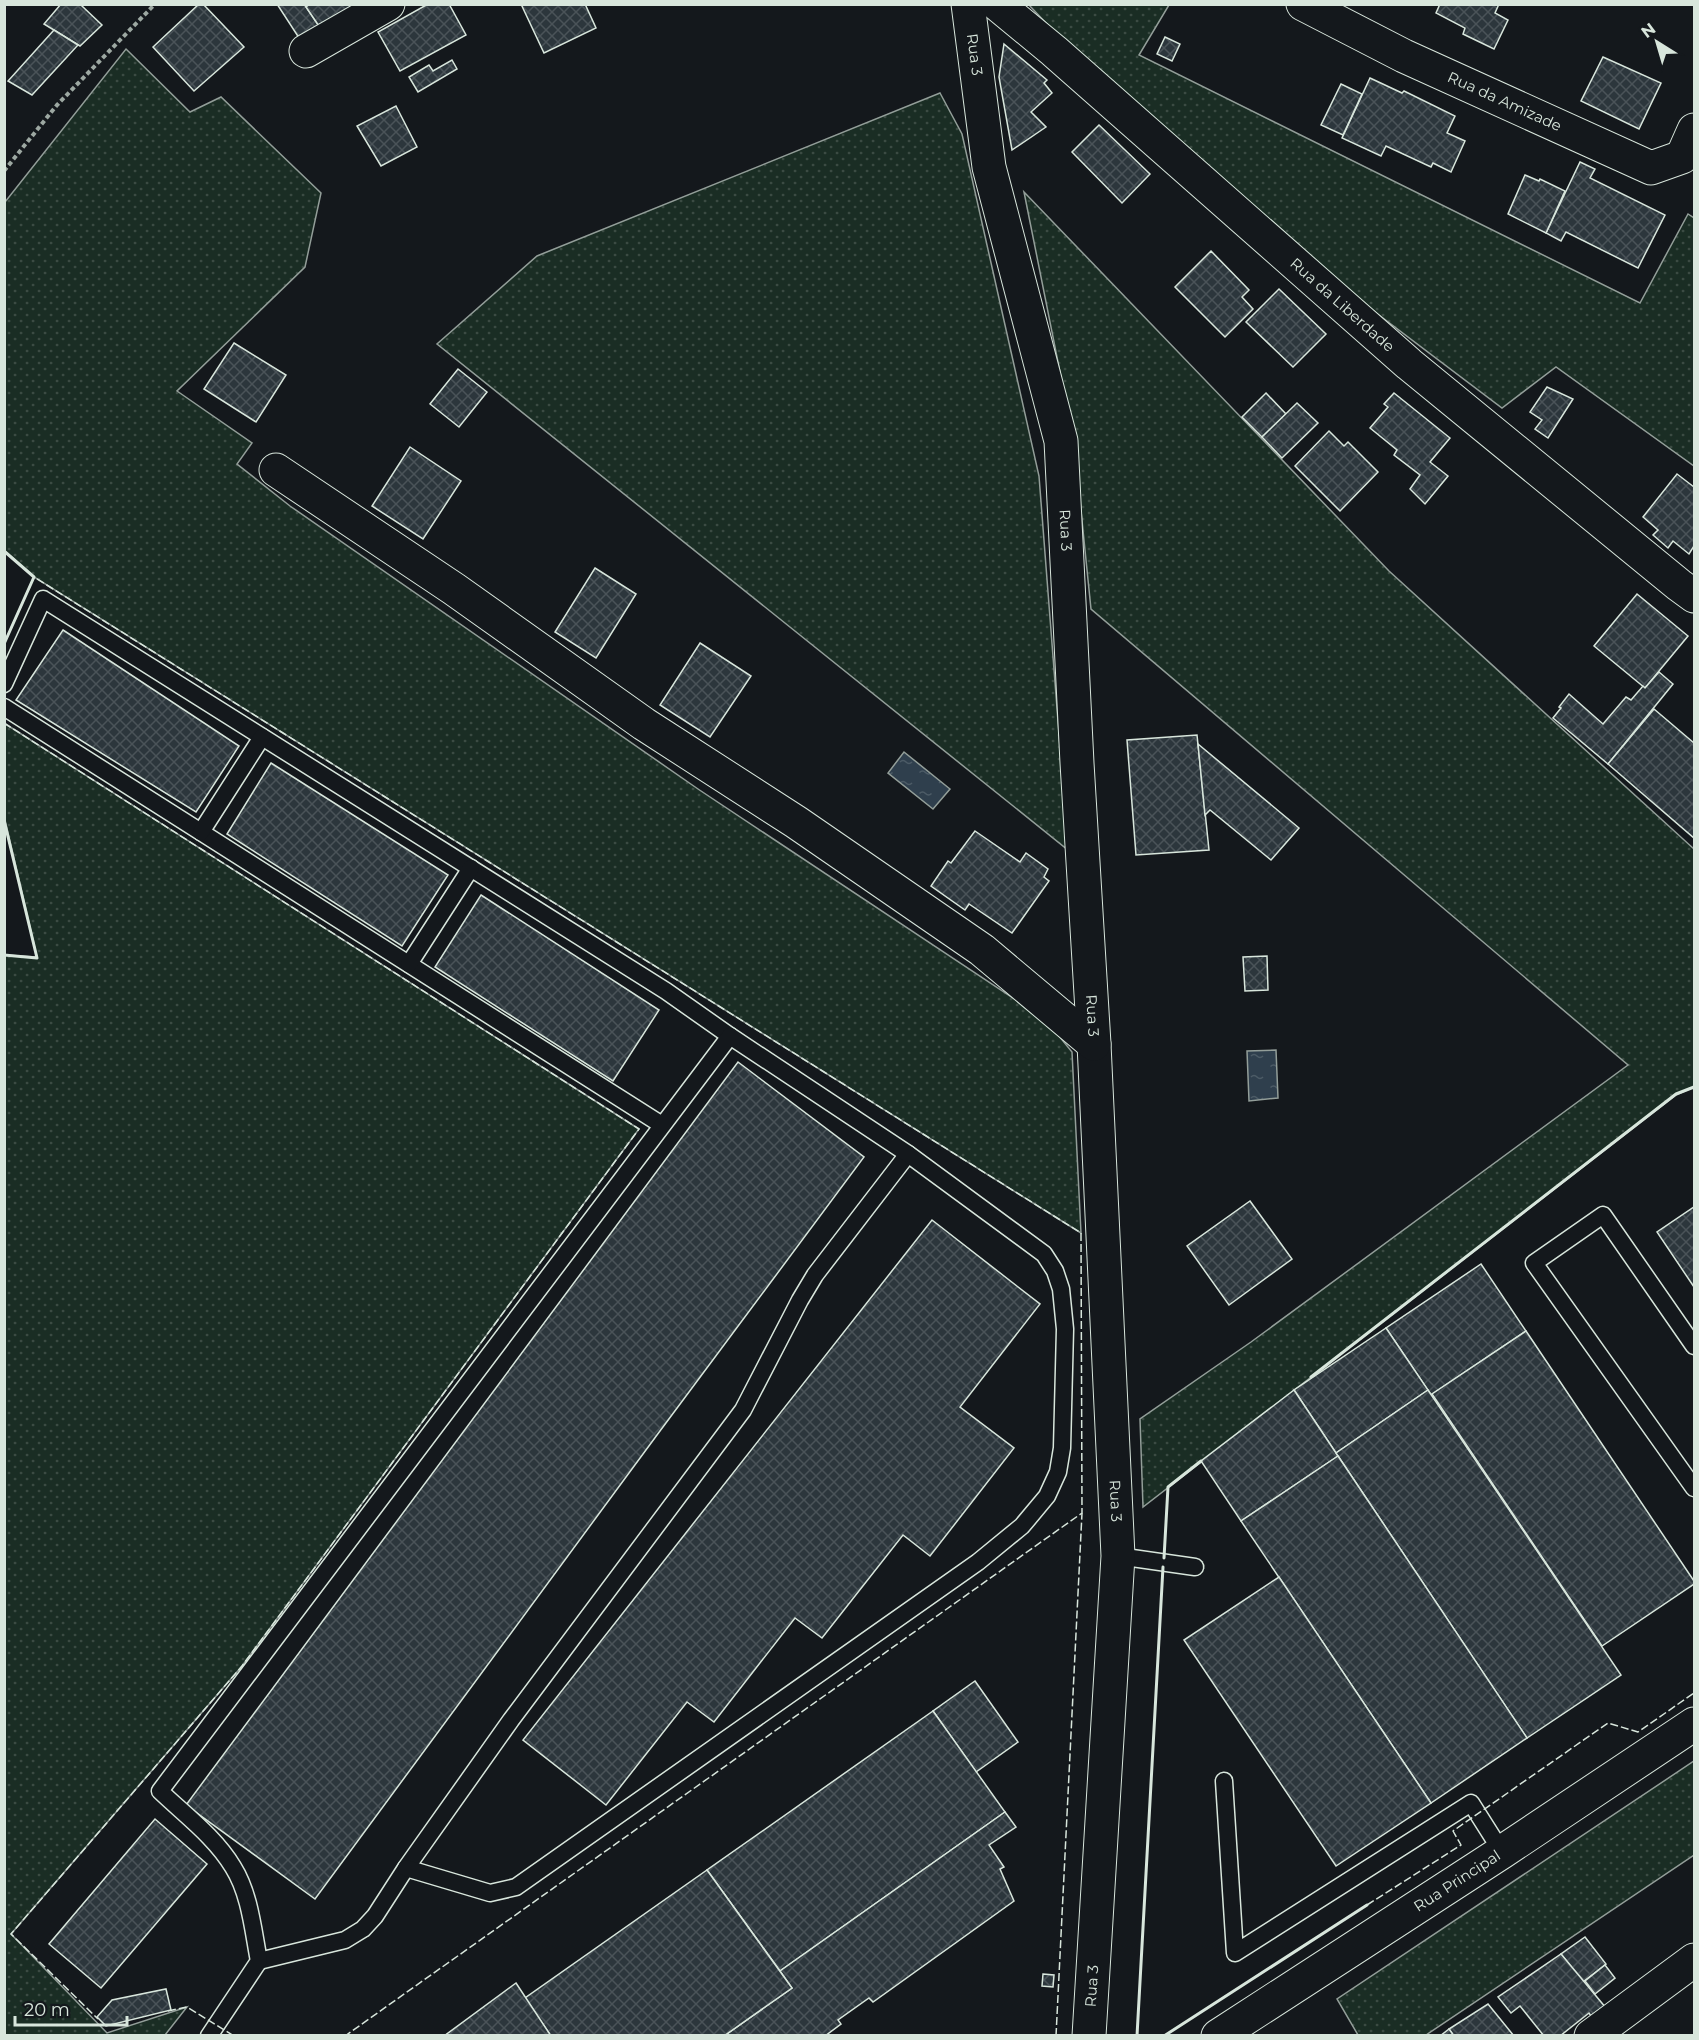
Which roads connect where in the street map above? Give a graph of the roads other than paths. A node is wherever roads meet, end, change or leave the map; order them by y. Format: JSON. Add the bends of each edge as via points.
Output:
{"nodes":[{"id":1,"x":388,"y":4,"type":"edge"},
{"id":2,"x":968,"y":4,"type":"edge"},
{"id":3,"x":998,"y":4,"type":"edge"},
{"id":4,"x":1303,"y":4,"type":"edge"},
{"id":5,"x":306,"y":51,"type":"dead end"},
{"id":6,"x":1695,"y":130,"type":"edge"},
{"id":7,"x":276,"y":470,"type":"dead end"},
{"id":8,"x":1695,"y":596,"type":"edge"},
{"id":9,"x":4,"y":684,"type":"edge"},
{"id":10,"x":4,"y":708,"type":"edge"},
{"id":11,"x":261,"y":737,"type":"junction"},
{"id":12,"x":201,"y":832,"type":"junction"},
{"id":13,"x":471,"y":868,"type":"junction"},
{"id":14,"x":409,"y":964,"type":"junction"},
{"id":15,"x":730,"y":1036,"type":"junction"},
{"id":16,"x":1094,"y":1044,"type":"junction"},
{"id":17,"x":662,"y":1125,"type":"junction"},
{"id":18,"x":908,"y":1154,"type":"junction"},
{"id":19,"x":1695,"y":1346,"type":"edge"},
{"id":20,"x":1695,"y":1488,"type":"edge"},
{"id":21,"x":1118,"y":1556,"type":"junction"},
{"id":22,"x":1195,"y":1567,"type":"dead end"},
{"id":23,"x":1695,"y":1724,"type":"edge"},
{"id":24,"x":1224,"y":1781,"type":"dead end"},
{"id":25,"x":1502,"y":1852,"type":"junction"},
{"id":26,"x":406,"y":1868,"type":"junction"},
{"id":27,"x":259,"y":1960,"type":"junction"},
{"id":28,"x":1695,"y":1960,"type":"edge"},
{"id":29,"x":209,"y":2036,"type":"edge"},
{"id":30,"x":1089,"y":2036,"type":"edge"},
{"id":31,"x":1218,"y":2036,"type":"edge"},
{"id":32,"x":1590,"y":2036,"type":"edge"}],
"edges":[{"from":1,"to":5,"type":"street"},
{"from":2,"to":16,"type":"street","name":"Rua 3","via":[[989,168],[1060,441]]},
{"from":3,"to":8,"type":"street","name":"Rua da Liberdade","via":[[1409,364]]},
{"from":4,"to":6,"type":"street","name":"Rua da Amizade","via":[[1404,56],[1651,168],[1682,157]]},
{"from":7,"to":16,"type":"street","via":[[454,589],[644,724],[796,822],[982,950]]},
{"from":9,"to":11,"type":"lane","via":[[43,599]]},
{"from":10,"to":12,"type":"lane"},
{"from":11,"to":12,"type":"lane"},
{"from":11,"to":13,"type":"lane"},
{"from":12,"to":14,"type":"lane"},
{"from":13,"to":14,"type":"lane"},
{"from":13,"to":15,"type":"lane"},
{"from":14,"to":17,"type":"lane"},
{"from":15,"to":17,"type":"lane"},
{"from":15,"to":18,"type":"lane"},
{"from":16,"to":21,"type":"street","name":"Rua 3"},
{"from":17,"to":27,"type":"lane","via":[[160,1791],[219,1846],[235,1869],[248,1903]]},
{"from":18,"to":26,"type":"lane","via":[[815,1275],[743,1410],[511,1720]]},
{"from":18,"to":26,"type":"lane","via":[[1044,1254],[1055,1271],[1065,1329],[1062,1448],[1058,1472],[1047,1496],[1022,1526],[978,1562],[516,1887],[490,1893]]},
{"from":19,"to":20,"type":"lane","via":[[1603,1215],[1534,1263]]},
{"from":21,"to":22,"type":"lane"},
{"from":21,"to":30,"type":"street","name":"Rua 3"},
{"from":23,"to":25,"type":"street","name":"Rua Principal"},
{"from":24,"to":25,"type":"lane","via":[[1234,1953],[1471,1803]]},
{"from":25,"to":31,"type":"street","name":"Rua Principal"},
{"from":26,"to":27,"type":"lane","via":[[363,1929],[345,1940]]},
{"from":27,"to":29,"type":"lane"},
{"from":28,"to":32,"type":"street"}]}
